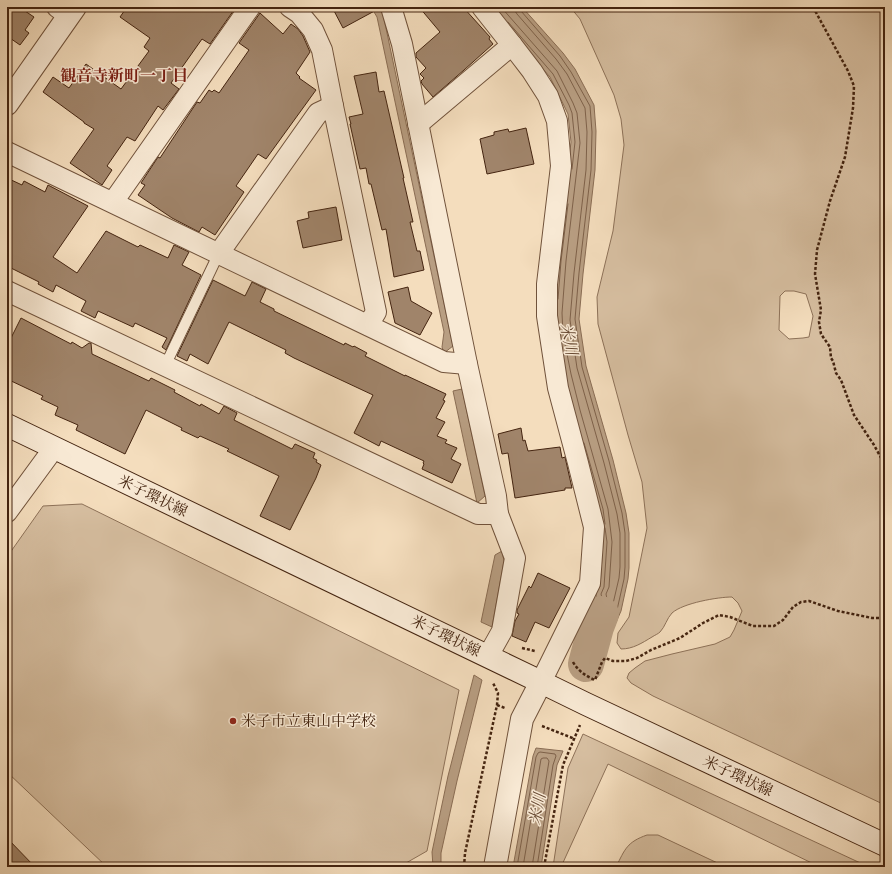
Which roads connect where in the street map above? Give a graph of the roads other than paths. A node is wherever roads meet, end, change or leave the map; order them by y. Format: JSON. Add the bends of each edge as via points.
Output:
{"nodes":[{"id":1,"x":250,"y":7,"type":"edge"},
{"id":2,"x":290,"y":7,"type":"edge"},
{"id":3,"x":391,"y":7,"type":"edge"},
{"id":4,"x":482,"y":7,"type":"edge"},
{"id":5,"x":67,"y":10,"type":"edge"},
{"id":6,"x":512,"y":45,"type":"junction"},
{"id":7,"x":7,"y":104,"type":"edge"},
{"id":8,"x":333,"y":106,"type":"junction"},
{"id":9,"x":418,"y":124,"type":"junction"},
{"id":10,"x":7,"y":152,"type":"edge"},
{"id":11,"x":113,"y":202,"type":"junction"},
{"id":12,"x":218,"y":253,"type":"junction"},
{"id":13,"x":7,"y":291,"type":"edge"},
{"id":14,"x":368,"y":326,"type":"junction"},
{"id":15,"x":467,"y":364,"type":"junction"},
{"id":16,"x":165,"y":366,"type":"junction"},
{"id":17,"x":7,"y":425,"type":"edge"},
{"id":18,"x":54,"y":448,"type":"junction"},
{"id":19,"x":7,"y":512,"type":"edge"},
{"id":20,"x":498,"y":514,"type":"junction"},
{"id":21,"x":488,"y":656,"type":"junction"},
{"id":22,"x":541,"y":682,"type":"junction"},
{"id":23,"x":885,"y":845,"type":"edge"},
{"id":24,"x":495,"y":867,"type":"edge"}],
"edges":[{"from":1,"to":11,"type":"street"},
{"from":2,"to":8,"type":"street","via":[[299,13],[313,30],[322,50]]},
{"from":3,"to":9,"type":"street","via":[[402,44]]},
{"from":4,"to":6,"type":"street"},
{"from":5,"to":7,"type":"main road"},
{"from":6,"to":9,"type":"street"},
{"from":6,"to":22,"type":"street","via":[[548,96],[557,121],[561,166],[547,284],[547,316],[558,388],[594,527],[590,583]]},
{"from":8,"to":12,"type":"street","via":[[318,113]]},
{"from":8,"to":14,"type":"street","via":[[376,312]]},
{"from":9,"to":15,"type":"street"},
{"from":10,"to":11,"type":"street"},
{"from":11,"to":12,"type":"street"},
{"from":12,"to":14,"type":"street"},
{"from":12,"to":16,"type":"lane"},
{"from":13,"to":16,"type":"street"},
{"from":14,"to":15,"type":"street","via":[[444,362]]},
{"from":15,"to":20,"type":"street"},
{"from":16,"to":20,"type":"street","via":[[478,514]]},
{"from":17,"to":18,"type":"main road","name":"米子環状線"},
{"from":18,"to":19,"type":"street"},
{"from":18,"to":21,"type":"main road","name":"米子環状線"},
{"from":20,"to":21,"type":"street","via":[[515,558],[502,631]]},
{"from":21,"to":22,"type":"main road","name":"米子環状線"},
{"from":22,"to":23,"type":"main road","name":"米子環状線"},
{"from":22,"to":24,"type":"main road","via":[[522,719]]}]}
